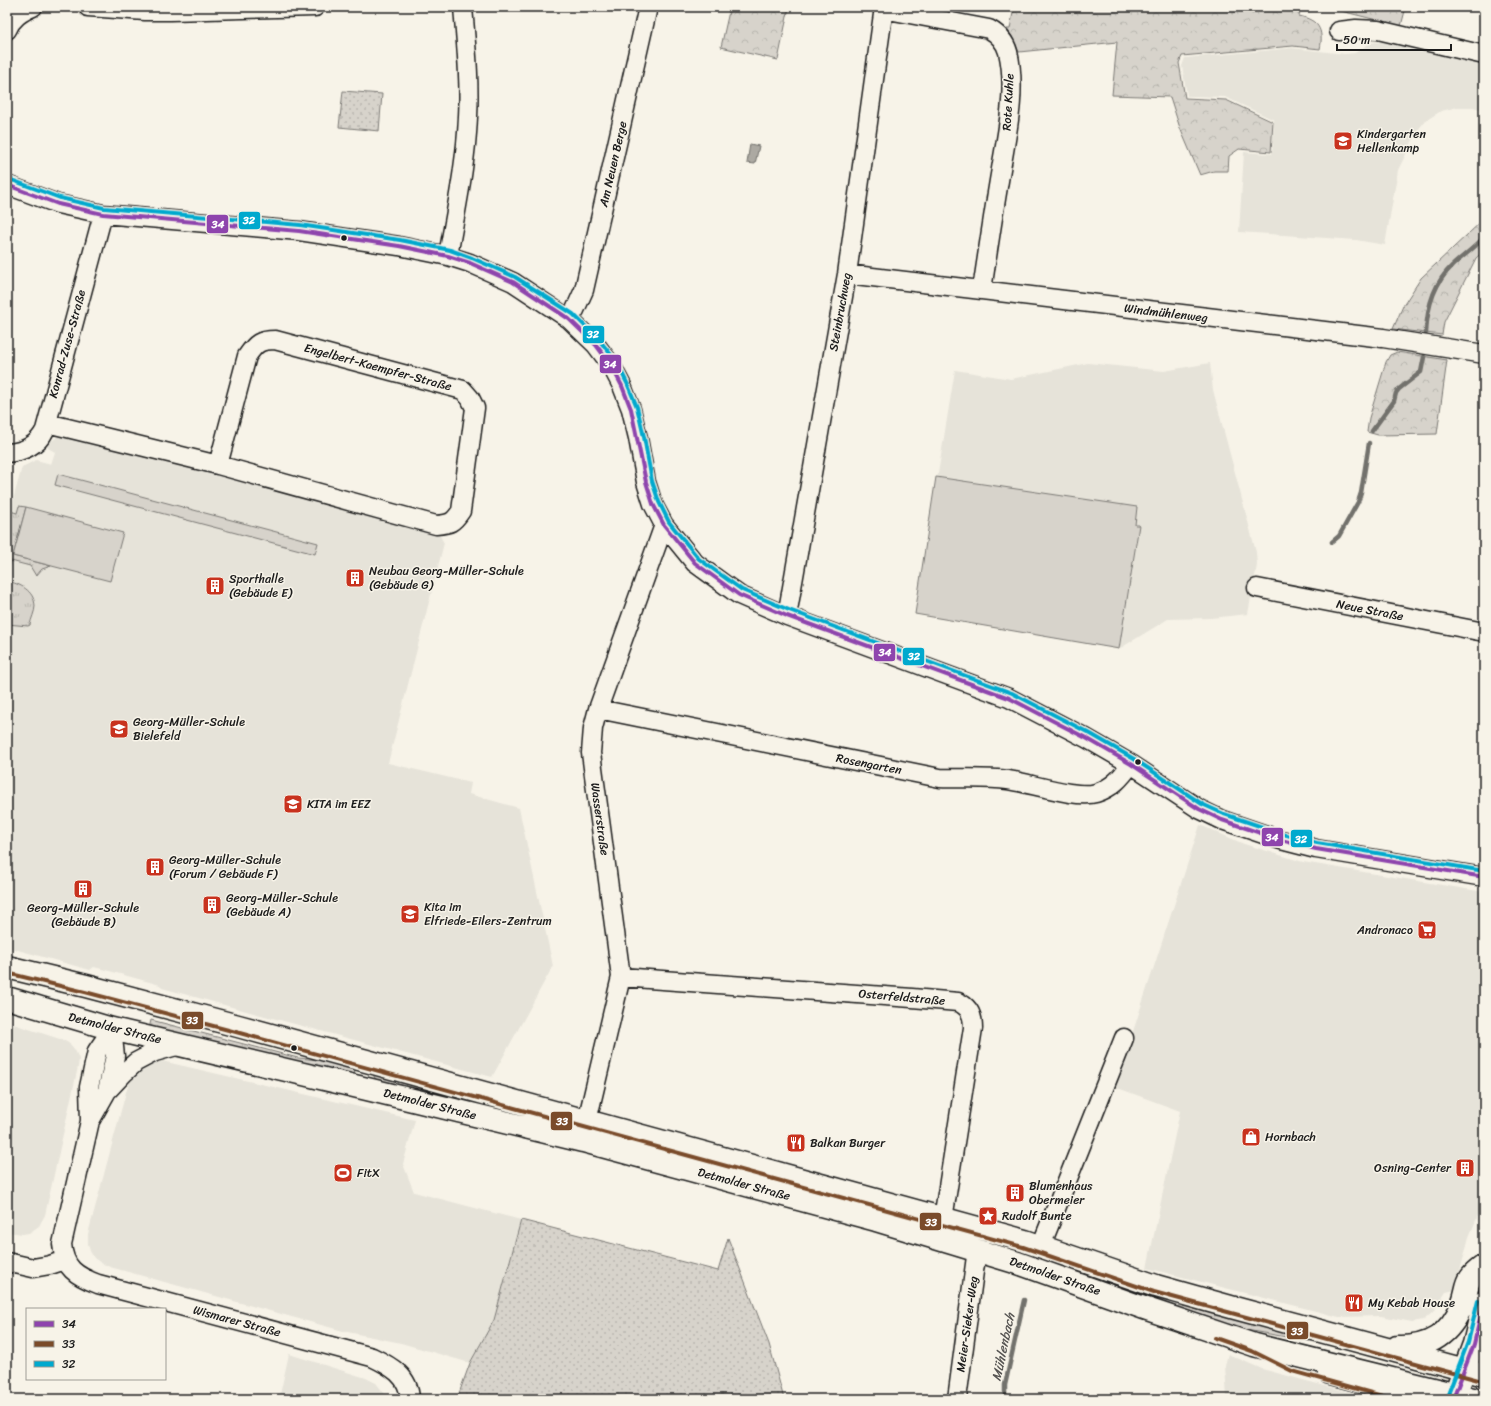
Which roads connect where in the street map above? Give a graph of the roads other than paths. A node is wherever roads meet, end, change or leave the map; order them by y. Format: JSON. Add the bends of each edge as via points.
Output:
{"nodes":[{"id":1,"x":33,"y":7,"type":"edge"},
{"id":2,"x":88,"y":7,"type":"edge"},
{"id":3,"x":315,"y":7,"type":"edge"},
{"id":4,"x":463,"y":7,"type":"edge"},
{"id":5,"x":648,"y":7,"type":"edge"},
{"id":6,"x":226,"y":8,"type":"edge"},
{"id":7,"x":883,"y":8,"type":"edge"},
{"id":8,"x":7,"y":30,"type":"edge"},
{"id":9,"x":1339,"y":31,"type":"dead end"},
{"id":10,"x":1484,"y":55,"type":"edge"},
{"id":11,"x":7,"y":186,"type":"edge"},
{"id":12,"x":103,"y":214,"type":"junction"},
{"id":13,"x":448,"y":256,"type":"junction"},
{"id":14,"x":847,"y":274,"type":"junction"},
{"id":15,"x":982,"y":290,"type":"junction"},
{"id":16,"x":569,"y":319,"type":"junction"},
{"id":17,"x":1484,"y":354,"type":"edge"},
{"id":18,"x":47,"y":423,"type":"junction"},
{"id":19,"x":7,"y":453,"type":"edge"},
{"id":20,"x":218,"y":465,"type":"junction"},
{"id":21,"x":664,"y":525,"type":"junction"},
{"id":22,"x":1257,"y":588,"type":"dead end"},
{"id":23,"x":787,"y":616,"type":"junction"},
{"id":24,"x":1484,"y":632,"type":"edge"},
{"id":25,"x":598,"y":709,"type":"junction"},
{"id":26,"x":1131,"y":764,"type":"junction"},
{"id":27,"x":1484,"y":877,"type":"edge"},
{"id":28,"x":7,"y":967,"type":"edge"},
{"id":29,"x":621,"y":977,"type":"junction"},
{"id":30,"x":121,"y":995,"type":"junction"},
{"id":31,"x":7,"y":998,"type":"edge"},
{"id":32,"x":112,"y":1029,"type":"junction"},
{"id":33,"x":1124,"y":1038,"type":"dead end"},
{"id":34,"x":180,"y":1045,"type":"junction"},
{"id":35,"x":107,"y":1091,"type":"junction"},
{"id":36,"x":587,"y":1120,"type":"junction"},
{"id":37,"x":90,"y":1121,"type":"junction"},
{"id":38,"x":943,"y":1219,"type":"junction"},
{"id":39,"x":1041,"y":1246,"type":"junction"},
{"id":40,"x":977,"y":1250,"type":"junction"},
{"id":41,"x":66,"y":1260,"type":"junction"},
{"id":42,"x":7,"y":1262,"type":"edge"},
{"id":43,"x":1484,"y":1266,"type":"edge"},
{"id":44,"x":1484,"y":1302,"type":"edge"},
{"id":45,"x":1254,"y":1345,"type":"junction"},
{"id":46,"x":1371,"y":1346,"type":"junction"},
{"id":47,"x":1475,"y":1372,"type":"edge"},
{"id":48,"x":409,"y":1392,"type":"edge"},
{"id":49,"x":1484,"y":1394,"type":"edge"},
{"id":50,"x":1460,"y":1397,"type":"edge"},
{"id":51,"x":957,"y":1399,"type":"edge"},
{"id":52,"x":1407,"y":1399,"type":"edge"},
{"id":53,"x":1482,"y":1399,"type":"edge"}],
"edges":[{"from":1,"to":8,"type":"street","via":[[18,14]]},
{"from":2,"to":6,"type":"street","via":[[145,11]]},
{"from":3,"to":6,"type":"street"},
{"from":4,"to":13,"type":"street","via":[[468,70],[468,118],[463,169]]},
{"from":5,"to":16,"type":"street","name":"Am Neuen Berge","via":[[584,290]]},
{"from":7,"to":14,"type":"street","name":"Steinbruchweg"},
{"from":7,"to":15,"type":"street","name":"Rote Kuhle","via":[[989,29],[996,32],[1008,50],[1011,84],[1008,126]]},
{"from":9,"to":10,"type":"street","via":[[1378,30]]},
{"from":11,"to":12,"type":"street","via":[[58,204]]},
{"from":12,"to":13,"type":"street","via":[[319,233]]},
{"from":12,"to":18,"type":"street","name":"Konrad-Zuse-Straße"},
{"from":13,"to":16,"type":"street","via":[[513,282]]},
{"from":14,"to":15,"type":"street","name":"Windmühlenweg"},
{"from":14,"to":23,"type":"street","name":"Steinbruchweg"},
{"from":15,"to":17,"type":"street","name":"Windmühlenweg","via":[[1383,338]]},
{"from":16,"to":21,"type":"street","via":[[596,346],[611,365],[622,386],[634,423],[646,482],[653,504]]},
{"from":18,"to":19,"type":"street","name":"Konrad-Zuse-Straße","via":[[42,436],[36,442],[20,451]]},
{"from":18,"to":20,"type":"street","name":"Engelbert-Kaempfer-Straße"},
{"from":20,"to":20,"type":"street","name":"Engelbert-Kaempfer-Straße","via":[[436,525],[447,524],[461,511],[475,408],[463,390],[276,340],[263,340],[254,346],[247,356]]},
{"from":21,"to":23,"type":"street","via":[[695,563],[739,594]]},
{"from":21,"to":25,"type":"street","name":"Wasserstraße"},
{"from":22,"to":24,"type":"street","name":"Neue Straße"},
{"from":23,"to":26,"type":"street","via":[[1008,698]]},
{"from":25,"to":26,"type":"street","name":"Rosengarten","via":[[940,778],[1008,780],[1080,794],[1094,794],[1106,790],[1115,784]]},
{"from":25,"to":29,"type":"street","name":"Wasserstraße","via":[[591,753]]},
{"from":26,"to":27,"type":"street","via":[[1199,809],[1273,838],[1316,849]]},
{"from":28,"to":30,"type":"main road","name":"Detmolder Straße"},
{"from":29,"to":36,"type":"street","name":"Wasserstraße"},
{"from":29,"to":38,"type":"street","name":"Osterfeldstraße","via":[[912,998],[958,1002],[965,1005],[973,1019],[973,1028]]},
{"from":30,"to":32,"type":"main road"},
{"from":30,"to":36,"type":"main road","name":"Detmolder Straße"},
{"from":31,"to":32,"type":"main road","name":"Detmolder Straße"},
{"from":32,"to":34,"type":"main road","name":"Detmolder Straße"},
{"from":32,"to":35,"type":"street","via":[[115,1056]]},
{"from":32,"to":37,"type":"street","via":[[97,1051],[88,1087]]},
{"from":33,"to":39,"type":"street","name":"Detmolder Straße"},
{"from":34,"to":35,"type":"street","via":[[145,1056]]},
{"from":34,"to":40,"type":"main road","name":"Detmolder Straße","via":[[582,1141],[862,1216]]},
{"from":35,"to":37,"type":"street"},
{"from":36,"to":38,"type":"main road","name":"Detmolder Straße"},
{"from":37,"to":41,"type":"street","via":[[63,1234],[63,1254]]},
{"from":38,"to":39,"type":"main road","name":"Detmolder Straße"},
{"from":39,"to":46,"type":"main road","name":"Detmolder Straße","via":[[1156,1286]]},
{"from":40,"to":45,"type":"main road","name":"Detmolder Straße"},
{"from":40,"to":51,"type":"street","name":"Meier-Sieker-Weg"},
{"from":41,"to":42,"type":"street","via":[[33,1268]]},
{"from":41,"to":48,"type":"street","name":"Wismarer Straße","via":[[78,1276],[98,1284],[372,1357],[398,1372]]},
{"from":43,"to":46,"type":"main road","via":[[1468,1282],[1455,1319],[1440,1337],[1426,1344],[1409,1347]]},
{"from":44,"to":47,"type":"main road","via":[[1474,1344]]},
{"from":45,"to":50,"type":"main road","name":"Detmolder Straße"},
{"from":45,"to":52,"type":"street","via":[[1294,1365]]},
{"from":46,"to":47,"type":"main road","name":"Detmolder Straße"},
{"from":47,"to":50,"type":"main road"},
{"from":49,"to":53,"type":"main road"}]}
